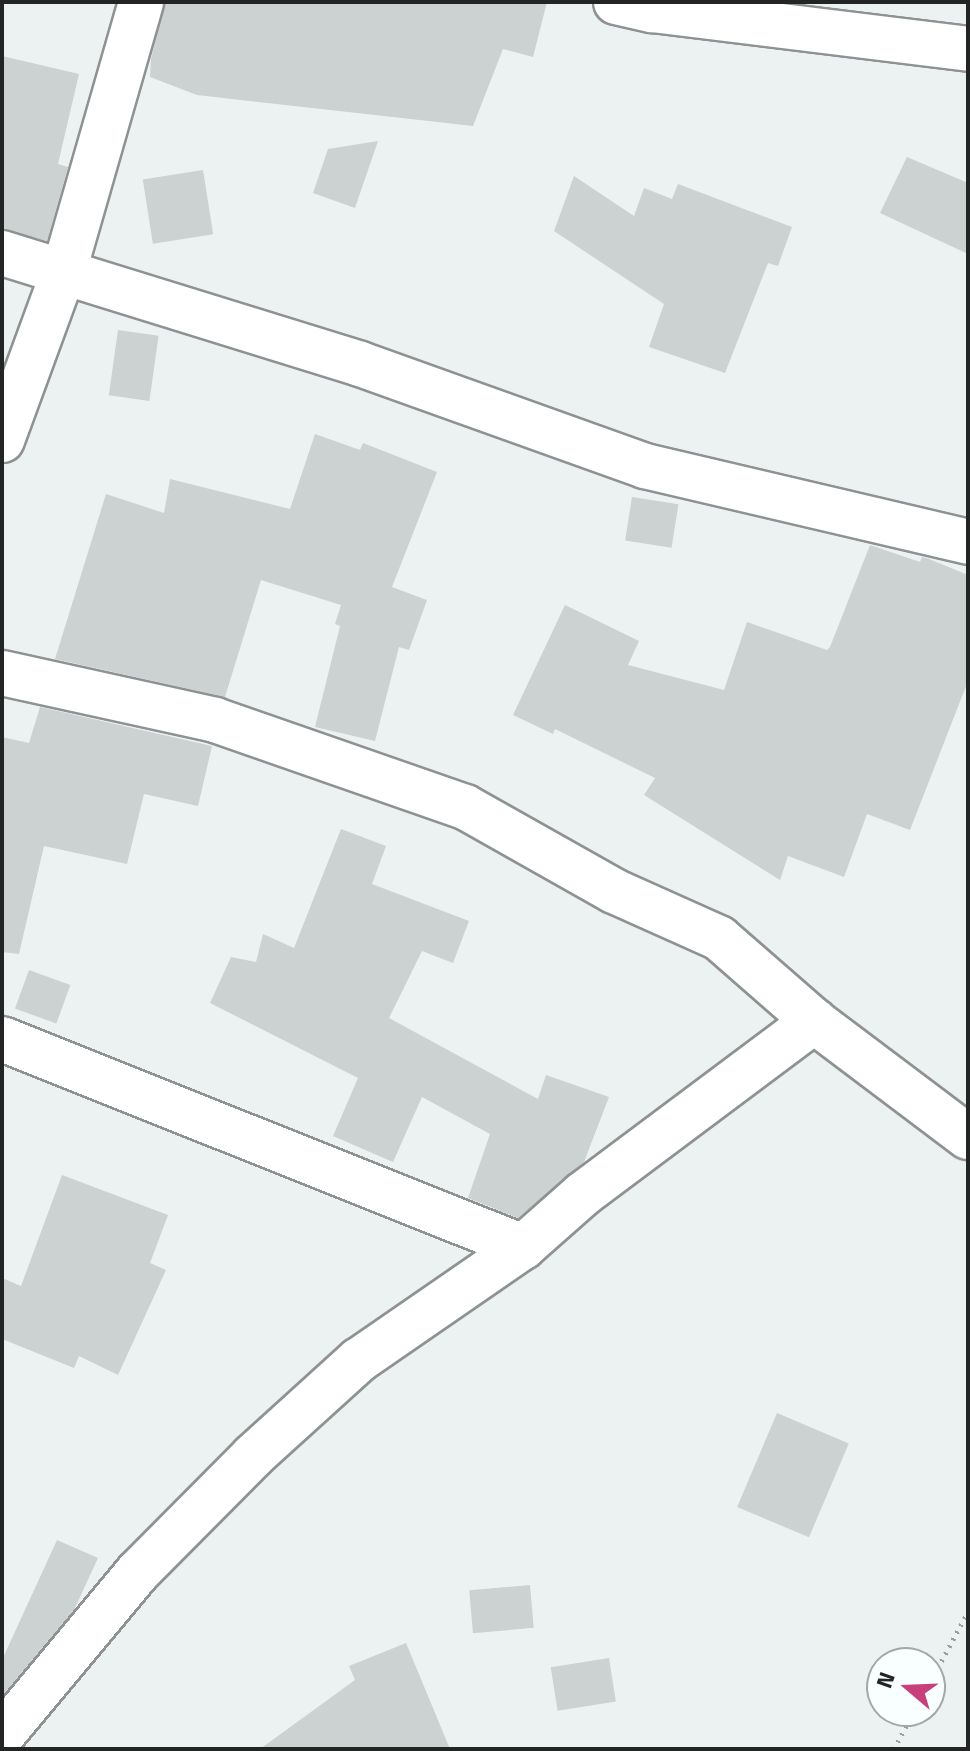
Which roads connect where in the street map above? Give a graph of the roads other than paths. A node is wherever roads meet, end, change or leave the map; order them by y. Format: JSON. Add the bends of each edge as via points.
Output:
{"nodes":[{"id":1,"x":141,"y":2,"type":"edge"},
{"id":2,"x":616,"y":2,"type":"edge"},
{"id":3,"x":968,"y":49,"type":"edge"},
{"id":4,"x":2,"y":253,"type":"edge"},
{"id":5,"x":64,"y":271,"type":"junction"},
{"id":6,"x":2,"y":440,"type":"edge"},
{"id":7,"x":968,"y":542,"type":"edge"},
{"id":8,"x":2,"y":673,"type":"edge"},
{"id":9,"x":814,"y":1021,"type":"junction"},
{"id":10,"x":2,"y":1039,"type":"edge"},
{"id":11,"x":968,"y":1137,"type":"edge"},
{"id":12,"x":523,"y":1247,"type":"junction"},
{"id":13,"x":2,"y":1735,"type":"edge"}],
"edges":[{"from":1,"to":5,"type":"street"},
{"from":2,"to":3,"type":"street"},
{"from":4,"to":5,"type":"street"},
{"from":5,"to":6,"type":"street"},
{"from":5,"to":7,"type":"street","via":[[360,364],[645,466]]},
{"from":8,"to":9,"type":"street","via":[[215,720],[465,807],[614,891],[719,938]]},
{"from":9,"to":11,"type":"street"},
{"from":9,"to":12,"type":"street","via":[[583,1194]]},
{"from":10,"to":12,"type":"street"},
{"from":12,"to":13,"type":"street","via":[[359,1360],[253,1456],[138,1572]]}]}
